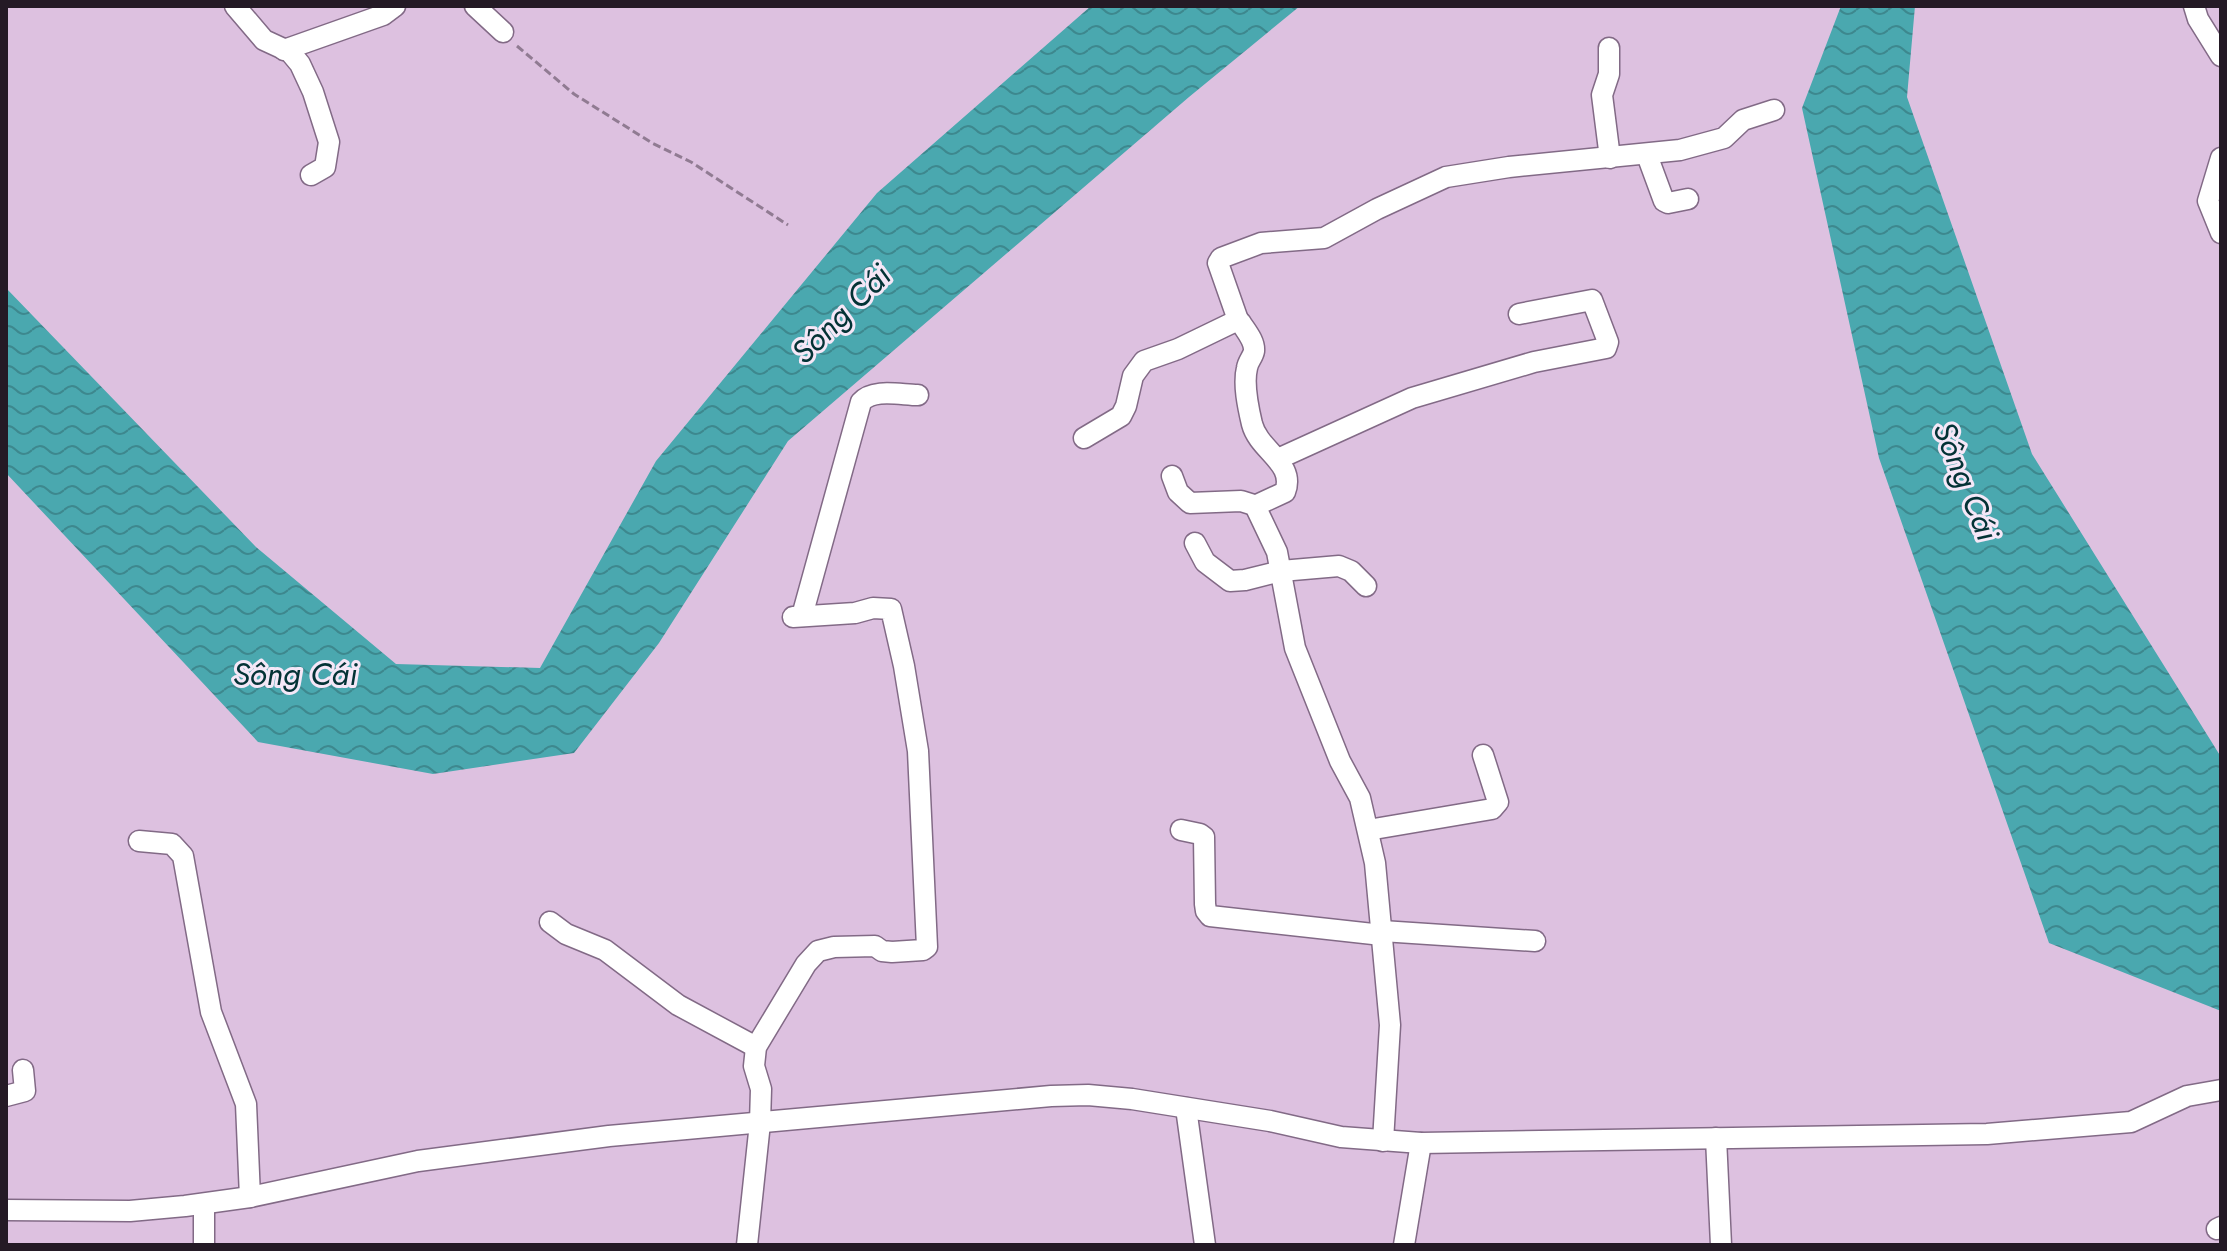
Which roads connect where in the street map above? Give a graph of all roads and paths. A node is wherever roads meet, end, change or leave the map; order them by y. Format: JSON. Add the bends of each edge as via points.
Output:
{"nodes":[{"id":1,"x":235,"y":6,"type":"edge"},
{"id":2,"x":395,"y":6,"type":"edge"},
{"id":3,"x":475,"y":6,"type":"edge"},
{"id":4,"x":2194,"y":6,"type":"edge"},
{"id":5,"x":503,"y":32,"type":"joint"},
{"id":6,"x":1609,"y":48,"type":"dead end"},
{"id":7,"x":284,"y":50,"type":"junction"},
{"id":8,"x":2221,"y":56,"type":"edge"},
{"id":9,"x":1774,"y":110,"type":"dead end"},
{"id":10,"x":1647,"y":155,"type":"junction"},
{"id":11,"x":1610,"y":158,"type":"junction"},
{"id":12,"x":2221,"y":158,"type":"edge"},
{"id":13,"x":311,"y":175,"type":"dead end"},
{"id":14,"x":1688,"y":199,"type":"dead end"},
{"id":15,"x":788,"y":225,"type":"dead end"},
{"id":16,"x":2221,"y":233,"type":"edge"},
{"id":17,"x":1519,"y":314,"type":"dead end"},
{"id":18,"x":1238,"y":320,"type":"junction"},
{"id":19,"x":918,"y":395,"type":"dead end"},
{"id":20,"x":1084,"y":438,"type":"dead end"},
{"id":21,"x":1280,"y":458,"type":"junction"},
{"id":22,"x":1172,"y":476,"type":"dead end"},
{"id":23,"x":1257,"y":506,"type":"junction"},
{"id":24,"x":1195,"y":543,"type":"dead end"},
{"id":25,"x":1281,"y":571,"type":"junction"},
{"id":26,"x":1366,"y":586,"type":"dead end"},
{"id":27,"x":1483,"y":755,"type":"dead end"},
{"id":28,"x":1181,"y":830,"type":"dead end"},
{"id":29,"x":1368,"y":830,"type":"junction"},
{"id":30,"x":139,"y":841,"type":"dead end"},
{"id":31,"x":550,"y":922,"type":"dead end"},
{"id":32,"x":1382,"y":933,"type":"junction"},
{"id":33,"x":1535,"y":941,"type":"dead end"},
{"id":34,"x":756,"y":1047,"type":"junction"},
{"id":35,"x":23,"y":1070,"type":"dead end"},
{"id":36,"x":2221,"y":1090,"type":"edge"},
{"id":37,"x":6,"y":1096,"type":"edge"},
{"id":38,"x":1186,"y":1108,"type":"junction"},
{"id":39,"x":760,"y":1123,"type":"junction"},
{"id":40,"x":1716,"y":1138,"type":"junction"},
{"id":41,"x":1383,"y":1141,"type":"junction"},
{"id":42,"x":1421,"y":1143,"type":"junction"},
{"id":43,"x":250,"y":1197,"type":"junction"},
{"id":44,"x":204,"y":1204,"type":"junction"},
{"id":45,"x":6,"y":1210,"type":"edge"},
{"id":46,"x":204,"y":1245,"type":"edge"},
{"id":47,"x":747,"y":1245,"type":"edge"},
{"id":48,"x":1205,"y":1245,"type":"edge"},
{"id":49,"x":1404,"y":1245,"type":"edge"},
{"id":50,"x":1721,"y":1245,"type":"edge"}],
"edges":[{"from":1,"to":7,"type":"street","via":[[264,40]]},
{"from":2,"to":7,"type":"street"},
{"from":3,"to":5,"type":"street"},
{"from":4,"to":8,"type":"street"},
{"from":5,"to":15,"type":"path","via":[[574,94]]},
{"from":6,"to":11,"type":"street","via":[[1602,95]]},
{"from":7,"to":13,"type":"street","via":[[300,64],[329,142],[325,167]]},
{"from":9,"to":10,"type":"street","via":[[1743,120],[1724,138],[1705,145]]},
{"from":10,"to":11,"type":"street"},
{"from":10,"to":14,"type":"street","via":[[1664,201]]},
{"from":11,"to":18,"type":"street","via":[[1446,177],[1324,238],[1261,243],[1221,258],[1218,268]]},
{"from":12,"to":16,"type":"street","via":[[2208,201]]},
{"from":17,"to":21,"type":"street","via":[[1592,300],[1606,348],[1534,362],[1412,398]]},
{"from":18,"to":20,"type":"street","via":[[1144,361],[1133,376],[1121,416]]},
{"from":18,"to":21,"type":"street","via":[[1254,347],[1246,380],[1255,432]]},
{"from":19,"to":34,"type":"street","via":[[863,398],[798,616],[891,609],[918,751],[927,947],[904,952],[875,946],[818,951]]},
{"from":21,"to":23,"type":"street","via":[[1287,488]]},
{"from":22,"to":23,"type":"street","via":[[1190,503],[1241,501]]},
{"from":23,"to":25,"type":"street"},
{"from":24,"to":25,"type":"street","via":[[1205,562],[1230,581]]},
{"from":25,"to":26,"type":"street","via":[[1339,566]]},
{"from":25,"to":29,"type":"street","via":[[1295,648],[1360,798]]},
{"from":27,"to":29,"type":"street","via":[[1498,802],[1492,809]]},
{"from":28,"to":32,"type":"street","via":[[1204,837],[1205,904],[1210,916]]},
{"from":29,"to":32,"type":"street"},
{"from":30,"to":43,"type":"street","via":[[172,844],[183,856],[211,1012],[246,1104]]},
{"from":31,"to":34,"type":"street","via":[[605,950],[678,1005]]},
{"from":32,"to":33,"type":"street"},
{"from":32,"to":41,"type":"street","via":[[1390,1025]]},
{"from":34,"to":39,"type":"street"},
{"from":35,"to":37,"type":"street","via":[[25,1091]]},
{"from":36,"to":40,"type":"street","via":[[2187,1096],[2131,1122],[2096,1127],[1970,1135]]},
{"from":38,"to":39,"type":"street","via":[[1068,1095]]},
{"from":38,"to":41,"type":"street"},
{"from":38,"to":48,"type":"street"},
{"from":39,"to":43,"type":"street","via":[[446,1157]]},
{"from":39,"to":47,"type":"street"},
{"from":40,"to":42,"type":"street"},
{"from":40,"to":50,"type":"street"},
{"from":41,"to":42,"type":"street"},
{"from":42,"to":49,"type":"street"},
{"from":43,"to":44,"type":"street"},
{"from":44,"to":45,"type":"street","via":[[130,1211]]},
{"from":44,"to":46,"type":"street"}]}
